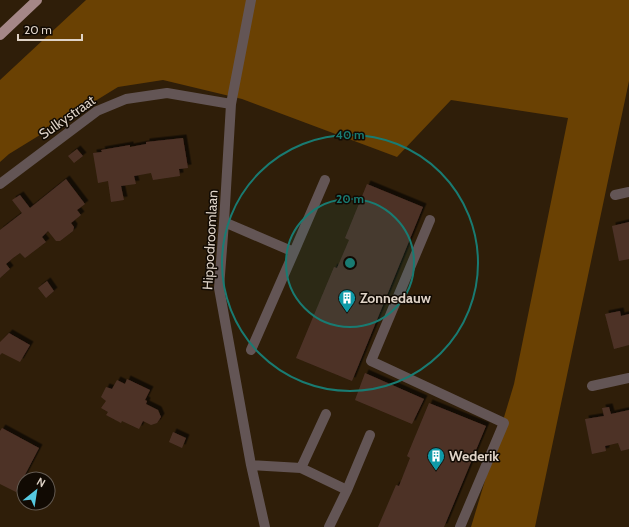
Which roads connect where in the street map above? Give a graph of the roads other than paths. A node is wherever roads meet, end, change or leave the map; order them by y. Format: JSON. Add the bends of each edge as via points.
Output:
{"nodes":[{"id":1,"x":37,"y":0,"type":"edge"},
{"id":2,"x":251,"y":0,"type":"edge"},
{"id":3,"x":0,"y":36,"type":"edge"},
{"id":4,"x":231,"y":104,"type":"junction"},
{"id":5,"x":325,"y":180,"type":"dead end"},
{"id":6,"x":0,"y":184,"type":"edge"},
{"id":7,"x":629,"y":192,"type":"edge"},
{"id":8,"x":615,"y":195,"type":"dead end"},
{"id":9,"x":430,"y":220,"type":"dead end"},
{"id":10,"x":224,"y":222,"type":"junction"},
{"id":11,"x":294,"y":252,"type":"junction"},
{"id":12,"x":251,"y":350,"type":"dead end"},
{"id":13,"x":629,"y":378,"type":"edge"},
{"id":14,"x":592,"y":386,"type":"dead end"},
{"id":15,"x":326,"y":414,"type":"dead end"},
{"id":16,"x":370,"y":435,"type":"dead end"},
{"id":17,"x":251,"y":465,"type":"junction"},
{"id":18,"x":301,"y":468,"type":"junction"},
{"id":19,"x":347,"y":490,"type":"junction"},
{"id":20,"x":265,"y":527,"type":"edge"},
{"id":21,"x":329,"y":527,"type":"edge"},
{"id":22,"x":460,"y":527,"type":"edge"}],
"edges":[{"from":1,"to":3,"type":"main road"},
{"from":2,"to":4,"type":"street","name":"Hippodroomlaan"},
{"from":4,"to":6,"type":"street","name":"Sulkystraat","via":[[167,93],[126,99],[97,111]]},
{"from":4,"to":10,"type":"street","name":"Hippodroomlaan"},
{"from":5,"to":11,"type":"street"},
{"from":7,"to":8,"type":"street"},
{"from":9,"to":22,"type":"street","via":[[371,361],[504,423]]},
{"from":10,"to":11,"type":"street"},
{"from":10,"to":17,"type":"street","name":"Hippodroomlaan","via":[[219,288]]},
{"from":11,"to":12,"type":"street"},
{"from":13,"to":14,"type":"street"},
{"from":15,"to":18,"type":"street"},
{"from":16,"to":19,"type":"street"},
{"from":17,"to":18,"type":"street"},
{"from":17,"to":20,"type":"street","name":"Hippodroomlaan"},
{"from":18,"to":19,"type":"street"},
{"from":19,"to":21,"type":"street"}]}
